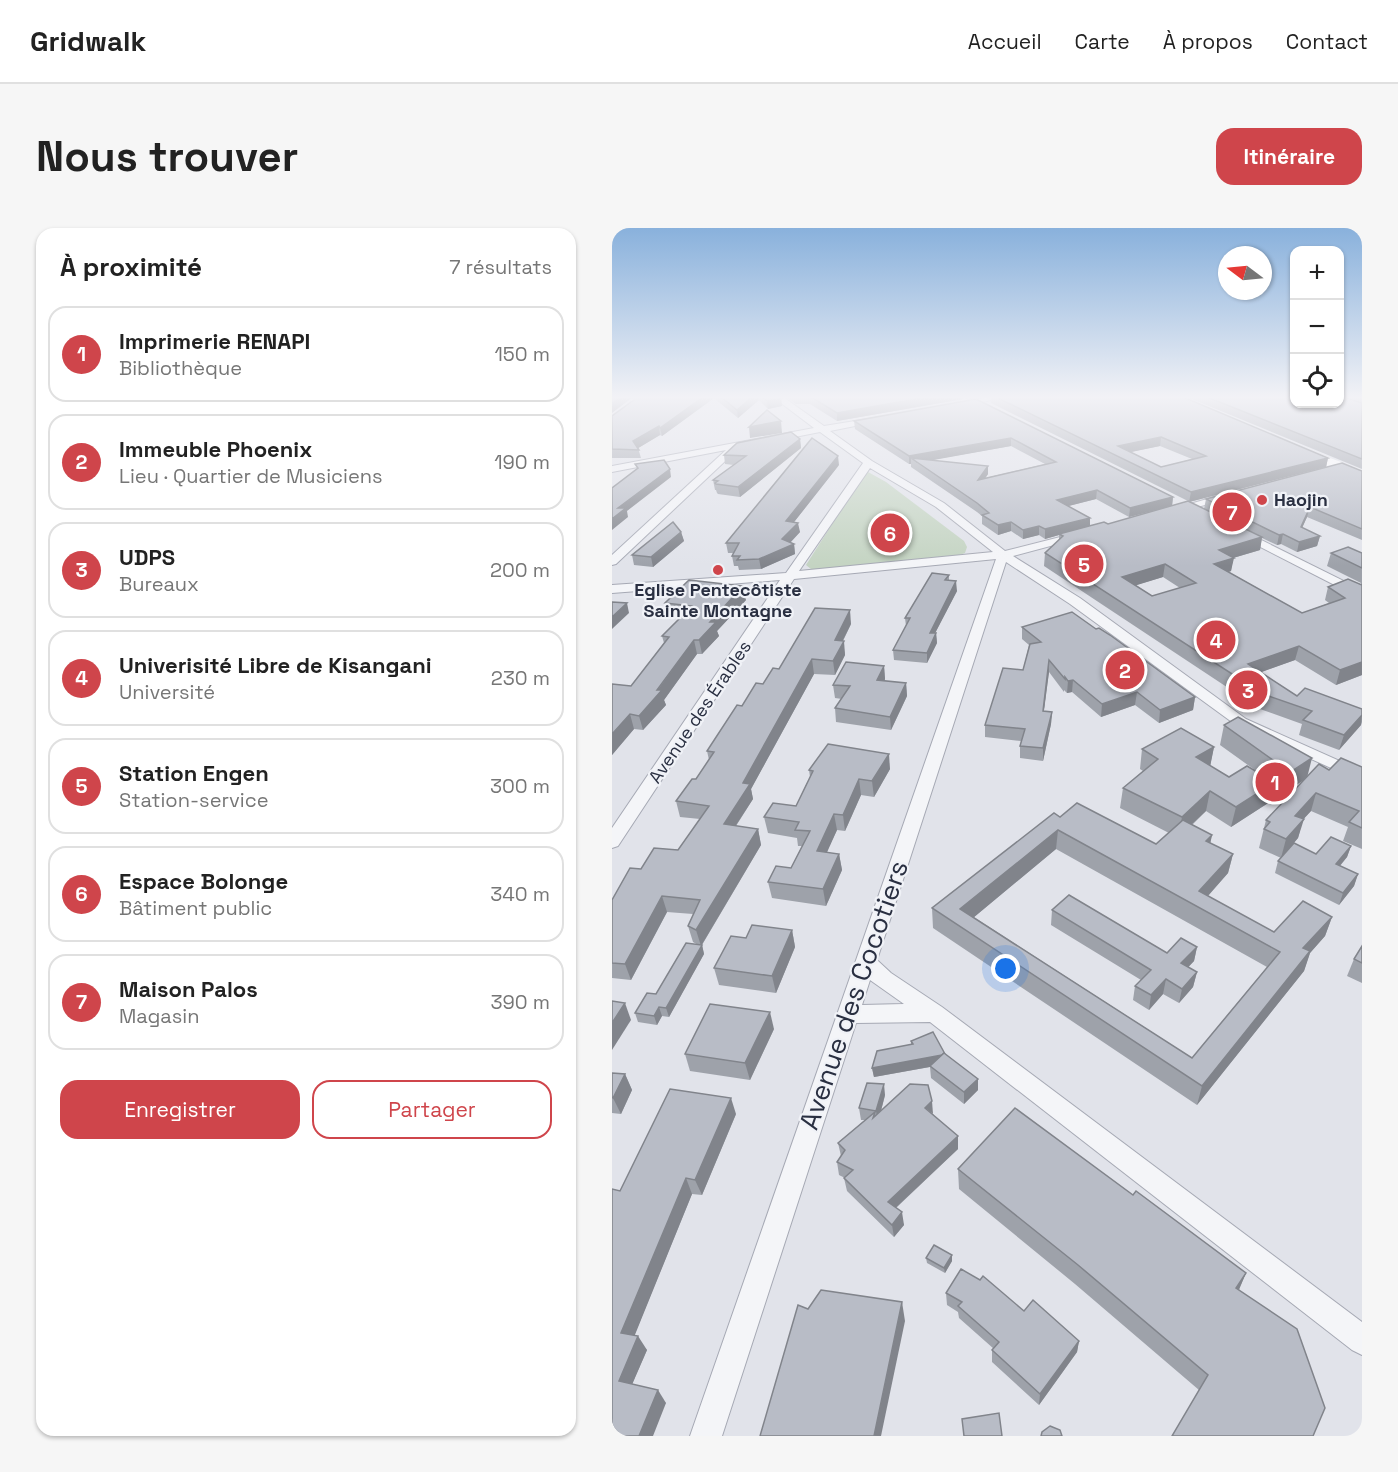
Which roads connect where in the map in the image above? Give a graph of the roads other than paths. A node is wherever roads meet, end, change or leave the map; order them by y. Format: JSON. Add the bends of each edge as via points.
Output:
{"nodes":[{"id":1,"x":699,"y":453,"type":"edge"},
{"id":2,"x":728,"y":453,"type":"edge"},
{"id":3,"x":856,"y":453,"type":"edge"},
{"id":4,"x":1307,"y":453,"type":"edge"},
{"id":5,"x":1362,"y":462,"type":"edge"},
{"id":6,"x":869,"y":463,"type":"junction"},
{"id":7,"x":1342,"y":468,"type":"junction"},
{"id":8,"x":612,"y":469,"type":"edge"},
{"id":9,"x":1321,"y":473,"type":"edge"},
{"id":10,"x":1362,"y":475,"type":"edge"},
{"id":11,"x":1245,"y":491,"type":"edge"},
{"id":12,"x":1183,"y":504,"type":"junction"},
{"id":13,"x":1165,"y":513,"type":"edge"},
{"id":14,"x":1209,"y":517,"type":"edge"},
{"id":15,"x":1229,"y":527,"type":"edge"},
{"id":16,"x":1096,"y":531,"type":"edge"},
{"id":17,"x":1003,"y":555,"type":"junction"},
{"id":18,"x":612,"y":561,"type":"edge"},
{"id":19,"x":790,"y":576,"type":"junction"},
{"id":20,"x":612,"y":589,"type":"edge"},
{"id":21,"x":1362,"y":595,"type":"edge"},
{"id":22,"x":1359,"y":772,"type":"edge"},
{"id":23,"x":612,"y":842,"type":"edge"},
{"id":24,"x":865,"y":962,"type":"junction"},
{"id":25,"x":934,"y":1013,"type":"junction"},
{"id":26,"x":847,"y":1014,"type":"junction"},
{"id":27,"x":1362,"y":1341,"type":"edge"},
{"id":28,"x":706,"y":1436,"type":"edge"}],
"edges":[{"from":1,"to":8,"type":"street"},
{"from":2,"to":18,"type":"street"},
{"from":3,"to":6,"type":"street"},
{"from":4,"to":7,"type":"street"},
{"from":5,"to":7,"type":"street"},
{"from":6,"to":17,"type":"street","via":[[940,505]]},
{"from":6,"to":19,"type":"street","name":"Avenue des Érables"},
{"from":7,"to":9,"type":"street"},
{"from":7,"to":10,"type":"street"},
{"from":11,"to":12,"type":"street"},
{"from":12,"to":13,"type":"street"},
{"from":12,"to":14,"type":"street"},
{"from":15,"to":21,"type":"street"},
{"from":16,"to":17,"type":"street"},
{"from":17,"to":19,"type":"street"},
{"from":17,"to":22,"type":"street","via":[[1075,601],[1241,722]]},
{"from":17,"to":24,"type":"street","name":"Avenue des Cocotiers"},
{"from":19,"to":20,"type":"street"},
{"from":19,"to":23,"type":"street","name":"Avenue des Érables"},
{"from":24,"to":25,"type":"street"},
{"from":24,"to":26,"type":"street","name":"Avenue des Cocotiers"},
{"from":25,"to":26,"type":"street"},
{"from":25,"to":27,"type":"street"},
{"from":26,"to":28,"type":"street","name":"Avenue des Cocotiers"}]}
